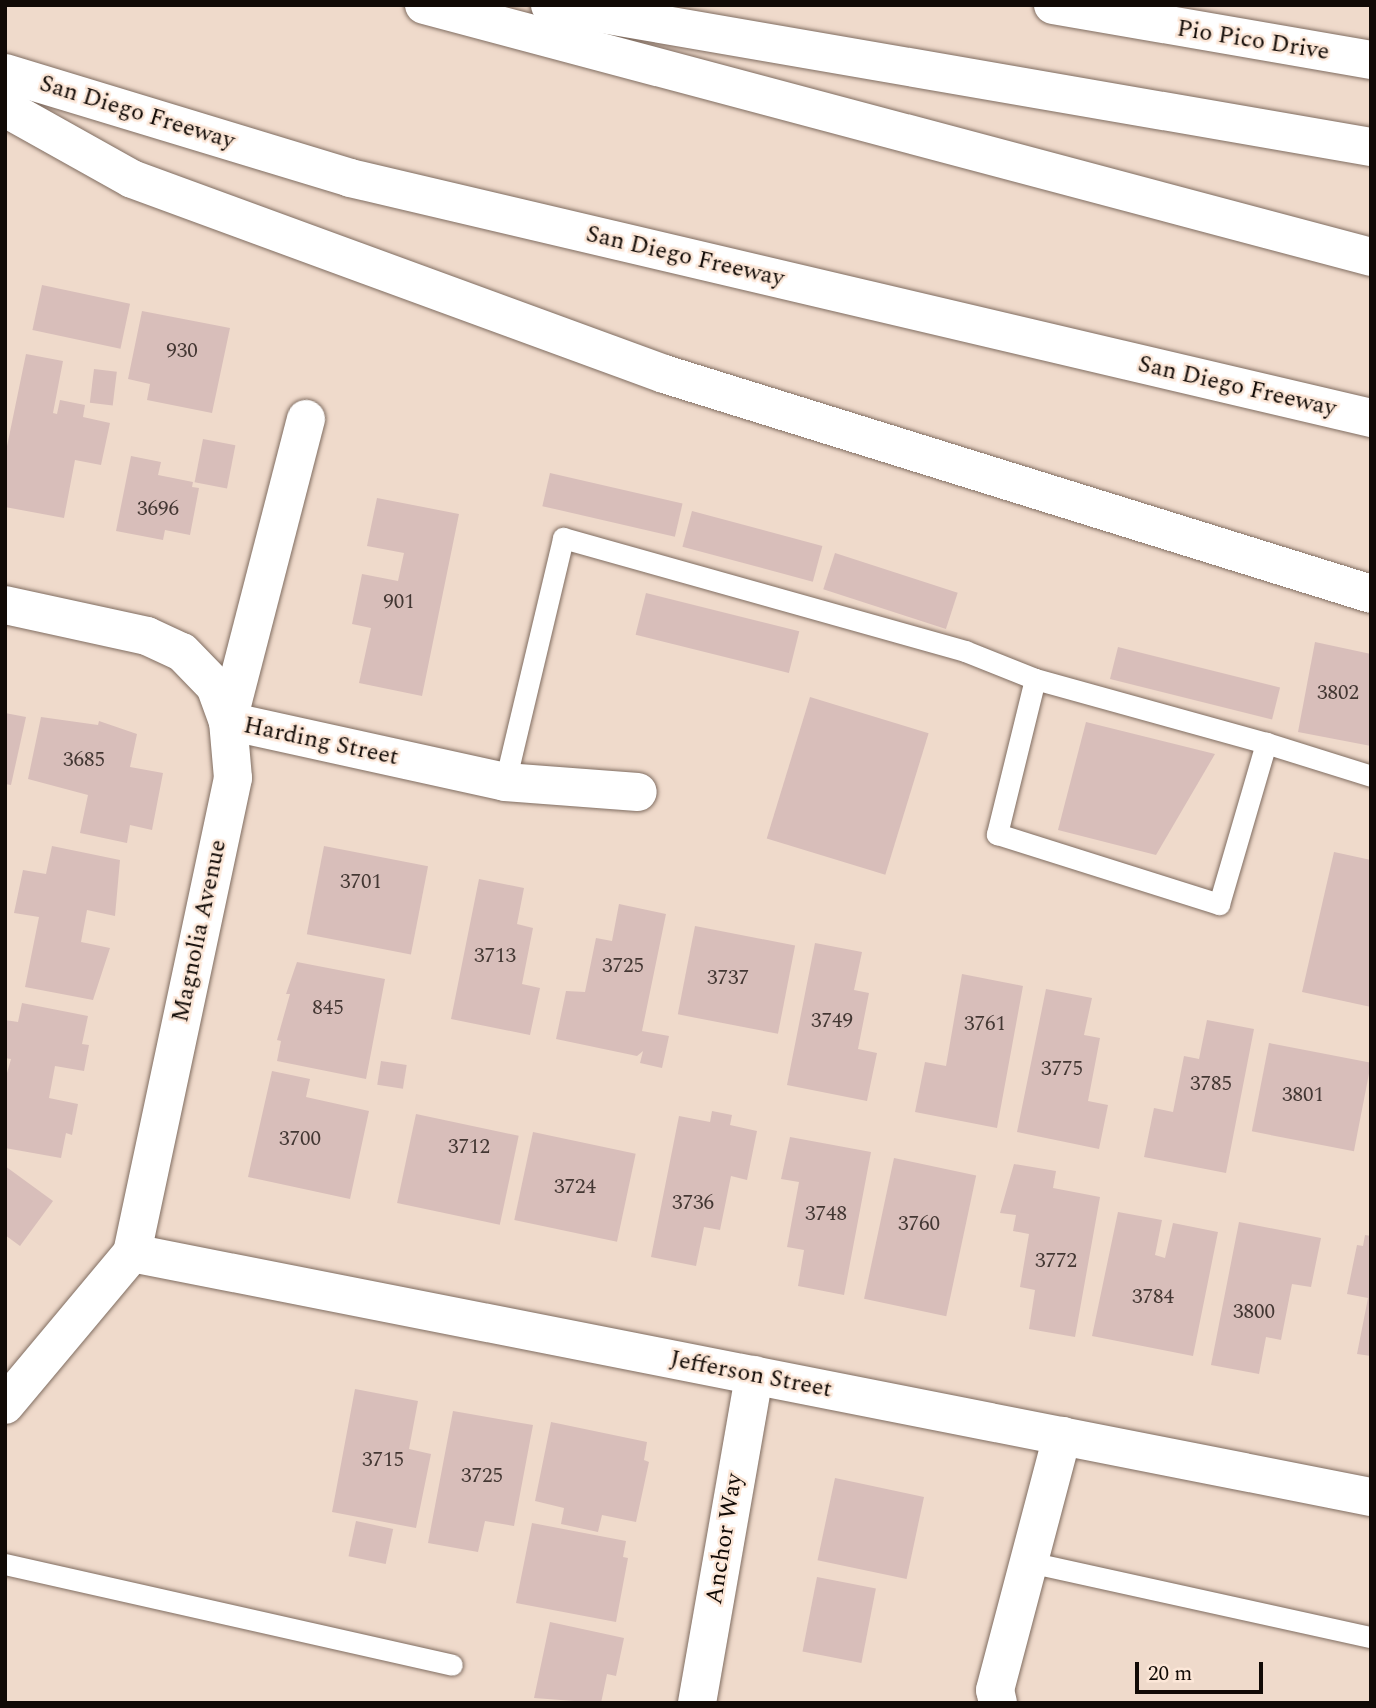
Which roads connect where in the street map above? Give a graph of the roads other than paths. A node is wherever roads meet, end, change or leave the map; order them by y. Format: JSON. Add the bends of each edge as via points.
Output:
{"nodes":[{"id":1,"x":424,"y":5,"type":"edge"},
{"id":2,"x":550,"y":5,"type":"edge"},
{"id":3,"x":1053,"y":5,"type":"edge"},
{"id":4,"x":1102,"y":11,"type":"edge"},
{"id":5,"x":1371,"y":60,"type":"edge"},
{"id":6,"x":5,"y":73,"type":"edge"},
{"id":7,"x":5,"y":108,"type":"edge"},
{"id":8,"x":1371,"y":147,"type":"edge"},
{"id":9,"x":1371,"y":257,"type":"edge"},
{"id":10,"x":1371,"y":418,"type":"edge"},
{"id":11,"x":306,"y":419,"type":"dead end"},
{"id":12,"x":1371,"y":594,"type":"edge"},
{"id":13,"x":5,"y":605,"type":"edge"},
{"id":14,"x":1035,"y":679,"type":"junction"},
{"id":15,"x":228,"y":721,"type":"junction"},
{"id":16,"x":1266,"y":743,"type":"junction"},
{"id":17,"x":1371,"y":776,"type":"edge"},
{"id":18,"x":505,"y":782,"type":"junction"},
{"id":19,"x":638,"y":792,"type":"dead end"},
{"id":20,"x":132,"y":1253,"type":"junction"},
{"id":21,"x":754,"y":1375,"type":"junction"},
{"id":22,"x":5,"y":1405,"type":"edge"},
{"id":23,"x":1062,"y":1436,"type":"junction"},
{"id":24,"x":1371,"y":1497,"type":"edge"},
{"id":25,"x":1030,"y":1563,"type":"junction"},
{"id":26,"x":5,"y":1564,"type":"edge"},
{"id":27,"x":1371,"y":1637,"type":"edge"},
{"id":28,"x":453,"y":1665,"type":"dead end"},
{"id":29,"x":697,"y":1703,"type":"edge"},
{"id":30,"x":998,"y":1703,"type":"edge"}],
"edges":[{"from":1,"to":9,"type":"main road"},
{"from":2,"to":8,"type":"main road"},
{"from":3,"to":4,"type":"main road","name":"Pio Pico Drive"},
{"from":4,"to":5,"type":"main road","name":"Pio Pico Drive"},
{"from":6,"to":10,"type":"main road","name":"San Diego Freeway","via":[[350,178]]},
{"from":7,"to":12,"type":"main road","via":[[132,179],[664,374]]},
{"from":11,"to":15,"type":"main road","name":"Magnolia Avenue"},
{"from":13,"to":15,"type":"main road","name":"Harding Street","via":[[147,636],[182,652],[215,686]]},
{"from":14,"to":16,"type":"lane"},
{"from":14,"to":16,"type":"lane","via":[[997,834],[1219,904]]},
{"from":14,"to":18,"type":"lane","via":[[965,651],[563,538]]},
{"from":15,"to":18,"type":"main road","name":"Harding Street"},
{"from":15,"to":20,"type":"main road","name":"Magnolia Avenue","via":[[233,778]]},
{"from":16,"to":17,"type":"lane"},
{"from":18,"to":19,"type":"main road","name":"Harding Street"},
{"from":20,"to":21,"type":"main road","name":"Jefferson Street"},
{"from":20,"to":22,"type":"main road","name":"Magnolia Avenue"},
{"from":21,"to":23,"type":"main road","name":"Jefferson Street"},
{"from":21,"to":29,"type":"main road","name":"Anchor Way"},
{"from":23,"to":24,"type":"main road","name":"Jefferson Street"},
{"from":23,"to":25,"type":"main road"},
{"from":25,"to":27,"type":"lane"},
{"from":25,"to":30,"type":"main road","via":[[995,1690]]},
{"from":26,"to":28,"type":"lane"}]}
